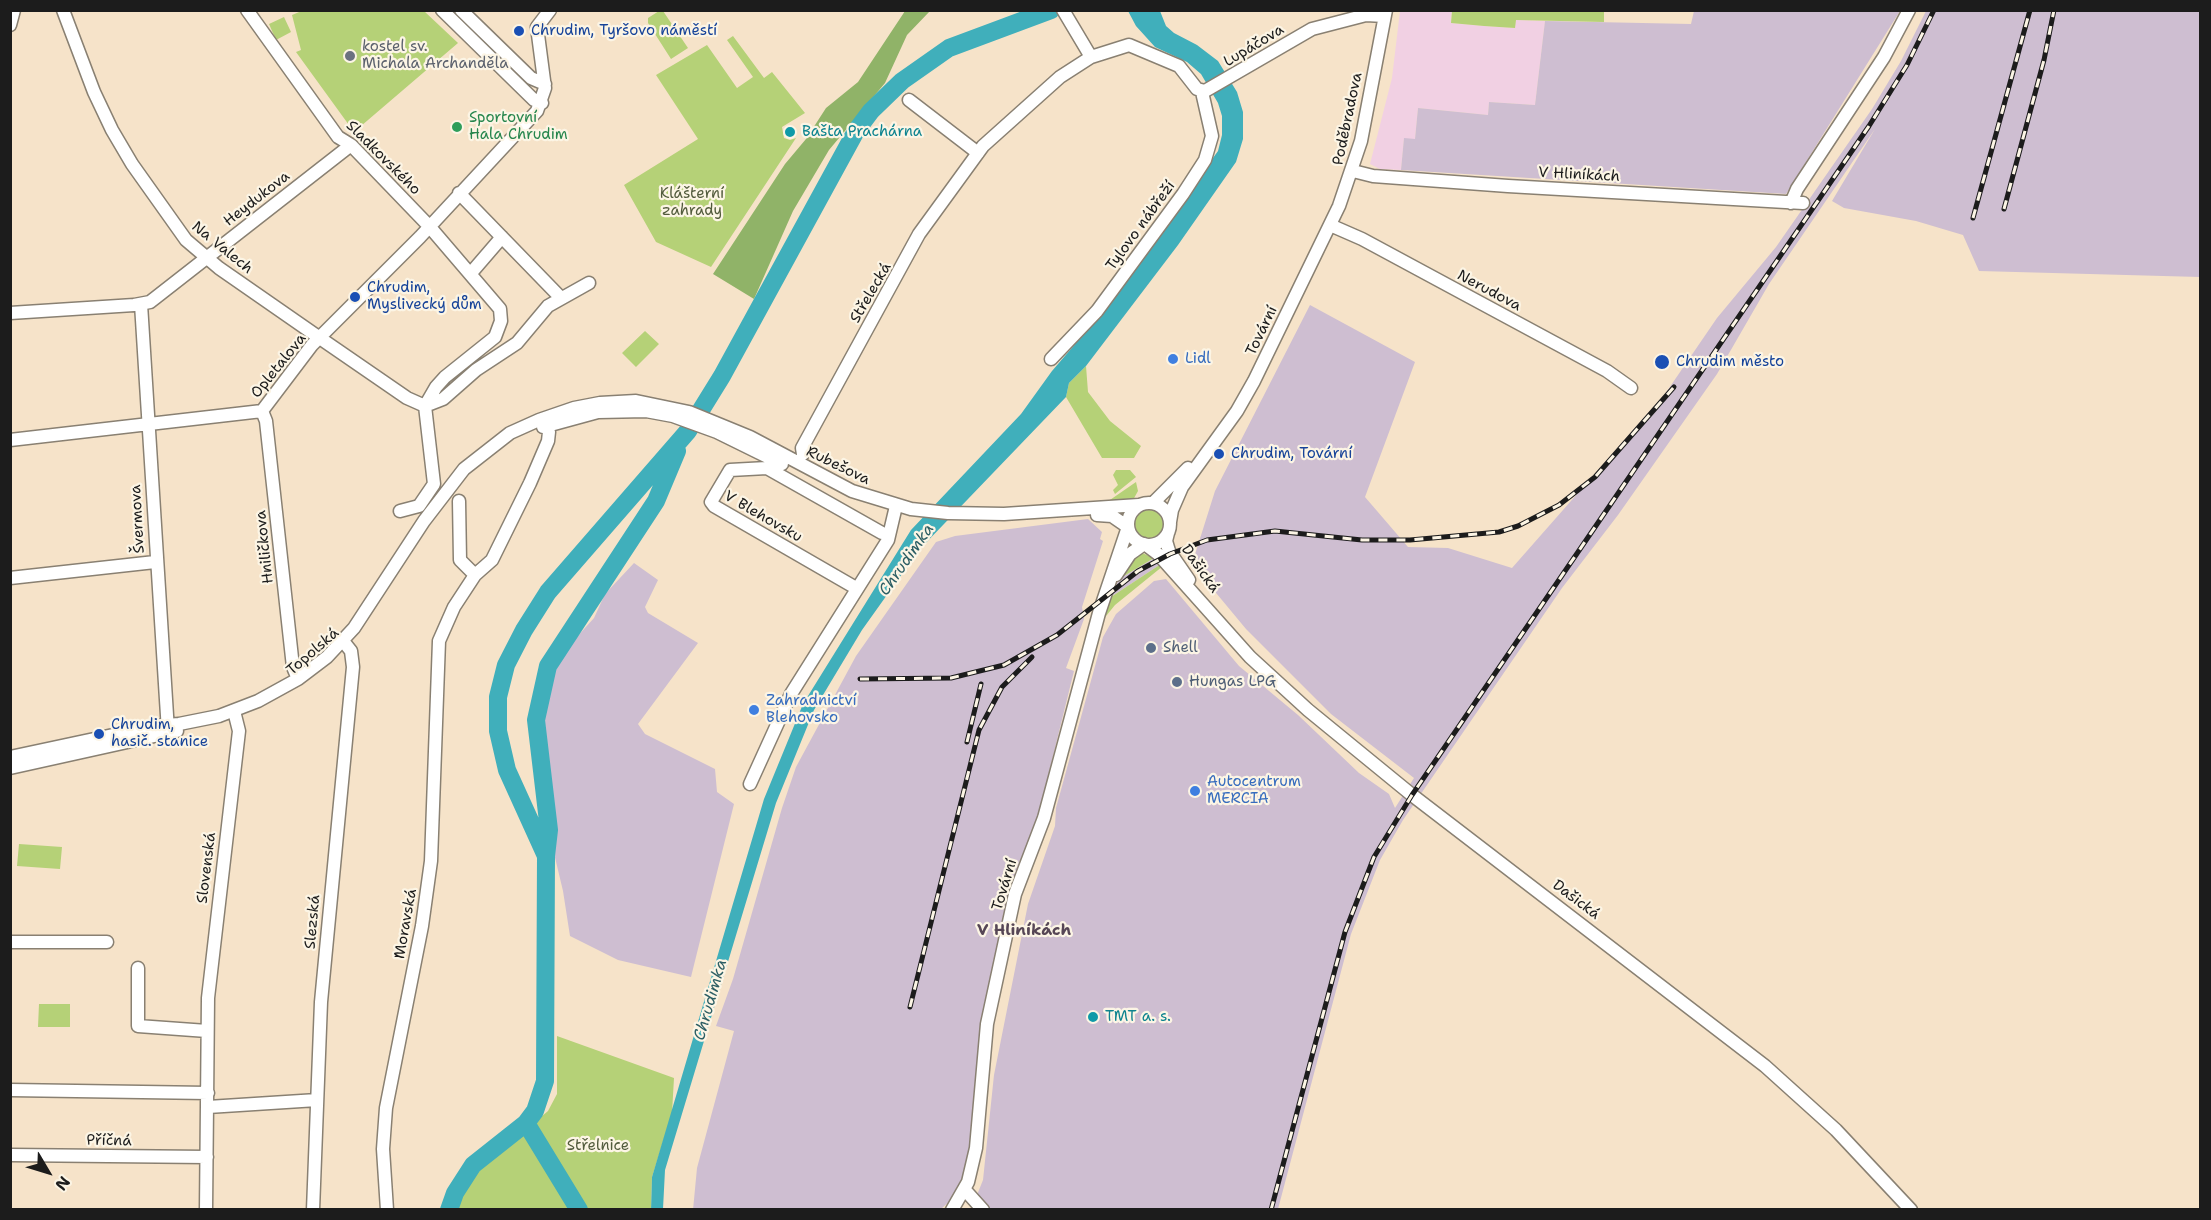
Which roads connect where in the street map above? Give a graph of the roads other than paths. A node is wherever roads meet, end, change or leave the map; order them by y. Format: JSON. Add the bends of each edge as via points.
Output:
{"nodes":[{"id":1,"x":14,"y":10,"type":"edge"},
{"id":2,"x":63,"y":10,"type":"edge"},
{"id":3,"x":247,"y":10,"type":"edge"},
{"id":4,"x":442,"y":10,"type":"edge"},
{"id":5,"x":462,"y":10,"type":"edge"},
{"id":6,"x":550,"y":10,"type":"edge"},
{"id":7,"x":1909,"y":10,"type":"edge"},
{"id":8,"x":1384,"y":12,"type":"edge"},
{"id":9,"x":1067,"y":16,"type":"edge"},
{"id":10,"x":10,"y":25,"type":"edge"},
{"id":11,"x":1136,"y":47,"type":"joint"},
{"id":12,"x":1091,"y":57,"type":"junction"},
{"id":13,"x":544,"y":84,"type":"junction"},
{"id":14,"x":1205,"y":91,"type":"junction"},
{"id":15,"x":909,"y":100,"type":"dead end"},
{"id":16,"x":542,"y":103,"type":"junction"},
{"id":17,"x":351,"y":145,"type":"junction"},
{"id":18,"x":978,"y":153,"type":"junction"},
{"id":19,"x":1353,"y":171,"type":"junction"},
{"id":20,"x":459,"y":193,"type":"junction"},
{"id":21,"x":1330,"y":225,"type":"junction"},
{"id":22,"x":429,"y":226,"type":"junction"},
{"id":23,"x":502,"y":237,"type":"junction"},
{"id":24,"x":206,"y":258,"type":"junction"},
{"id":25,"x":471,"y":273,"type":"junction"},
{"id":26,"x":589,"y":282,"type":"dead end"},
{"id":27,"x":561,"y":298,"type":"junction"},
{"id":28,"x":141,"y":304,"type":"junction"},
{"id":29,"x":10,"y":313,"type":"edge"},
{"id":30,"x":320,"y":338,"type":"junction"},
{"id":31,"x":1051,"y":359,"type":"dead end"},
{"id":32,"x":1631,"y":388,"type":"dead end"},
{"id":33,"x":425,"y":406,"type":"junction"},
{"id":34,"x":262,"y":411,"type":"junction"},
{"id":35,"x":546,"y":421,"type":"junction"},
{"id":36,"x":149,"y":425,"type":"junction"},
{"id":37,"x":10,"y":440,"type":"edge"},
{"id":38,"x":1212,"y":444,"type":"junction"},
{"id":39,"x":803,"y":454,"type":"dead end"},
{"id":40,"x":459,"y":501,"type":"dead end"},
{"id":41,"x":1153,"y":503,"type":"junction"},
{"id":42,"x":1139,"y":505,"type":"junction"},
{"id":43,"x":895,"y":510,"type":"junction"},
{"id":44,"x":400,"y":511,"type":"dead end"},
{"id":45,"x":961,"y":517,"type":"junction"},
{"id":46,"x":1128,"y":527,"type":"junction"},
{"id":47,"x":1169,"y":527,"type":"junction"},
{"id":48,"x":882,"y":533,"type":"dead end"},
{"id":49,"x":1145,"y":545,"type":"junction"},
{"id":50,"x":155,"y":562,"type":"junction"},
{"id":51,"x":475,"y":575,"type":"junction"},
{"id":52,"x":10,"y":578,"type":"edge"},
{"id":53,"x":856,"y":588,"type":"junction"},
{"id":54,"x":1104,"y":596,"type":"junction"},
{"id":55,"x":1217,"y":620,"type":"junction"},
{"id":56,"x":345,"y":643,"type":"junction"},
{"id":57,"x":298,"y":679,"type":"junction"},
{"id":58,"x":235,"y":713,"type":"junction"},
{"id":59,"x":168,"y":729,"type":"junction"},
{"id":60,"x":10,"y":757,"type":"edge"},
{"id":61,"x":10,"y":768,"type":"edge"},
{"id":62,"x":750,"y":784,"type":"dead end"},
{"id":63,"x":10,"y":942,"type":"edge"},
{"id":64,"x":107,"y":942,"type":"dead end"},
{"id":65,"x":138,"y":968,"type":"dead end"},
{"id":66,"x":207,"y":1031,"type":"junction"},
{"id":67,"x":10,"y":1090,"type":"edge"},
{"id":68,"x":208,"y":1092,"type":"junction"},
{"id":69,"x":317,"y":1100,"type":"junction"},
{"id":70,"x":208,"y":1107,"type":"junction"},
{"id":71,"x":10,"y":1155,"type":"edge"},
{"id":72,"x":207,"y":1157,"type":"junction"},
{"id":73,"x":965,"y":1190,"type":"junction"},
{"id":74,"x":206,"y":1209,"type":"edge"},
{"id":75,"x":313,"y":1209,"type":"edge"},
{"id":76,"x":387,"y":1209,"type":"edge"},
{"id":77,"x":952,"y":1209,"type":"edge"},
{"id":78,"x":983,"y":1209,"type":"edge"},
{"id":79,"x":1911,"y":1209,"type":"edge"}],
"edges":[{"from":1,"to":10,"type":"street"},
{"from":2,"to":24,"type":"street","name":"Na Valech","via":[[94,92],[119,143],[179,232]]},
{"from":3,"to":17,"type":"street","name":"Sladkovského","via":[[338,137]]},
{"from":4,"to":16,"type":"street","via":[[534,100]]},
{"from":5,"to":13,"type":"street","via":[[531,78]]},
{"from":6,"to":13,"type":"street","via":[[536,33]]},
{"from":7,"to":19,"type":"street","name":"V Hliníkách","via":[[1797,203],[1487,185]]},
{"from":8,"to":14,"type":"street","name":"Lupáčova","via":[[1317,27]]},
{"from":8,"to":19,"type":"street","name":"Poděbradova","via":[[1366,120]]},
{"from":9,"to":12,"type":"street"},
{"from":11,"to":12,"type":"street","name":"Střelecká","via":[[1125,45]]},
{"from":11,"to":14,"type":"street","name":"Tylovo nábřeží","via":[[1182,68]]},
{"from":12,"to":18,"type":"street","name":"Střelecká","via":[[1053,82]]},
{"from":13,"to":16,"type":"street"},
{"from":14,"to":31,"type":"street","name":"Tylovo nábřeží","via":[[1212,136],[1204,160],[1097,311]]},
{"from":15,"to":18,"type":"street"},
{"from":16,"to":20,"type":"street","name":"Opletalova","via":[[531,120]]},
{"from":17,"to":22,"type":"street","name":"Sladkovského"},
{"from":17,"to":24,"type":"street","name":"Heydukova"},
{"from":18,"to":39,"type":"street","name":"Střelecká","via":[[919,234],[802,448]]},
{"from":19,"to":21,"type":"street","name":"Poděbradova"},
{"from":20,"to":22,"type":"street","name":"Opletalova"},
{"from":20,"to":23,"type":"street"},
{"from":21,"to":32,"type":"street","name":"Nerudova","via":[[1607,371]]},
{"from":21,"to":38,"type":"street","name":"Tovární","via":[[1254,381]]},
{"from":22,"to":25,"type":"street","name":"Sladkovského"},
{"from":22,"to":30,"type":"street","name":"Opletalova"},
{"from":23,"to":25,"type":"street"},
{"from":23,"to":27,"type":"street"},
{"from":24,"to":28,"type":"street","name":"Heydukova","via":[[150,302]]},
{"from":24,"to":30,"type":"street","name":"Na Valech"},
{"from":25,"to":33,"type":"street","name":"Sladkovského","via":[[494,299],[501,321],[495,337],[446,377]]},
{"from":26,"to":27,"type":"street"},
{"from":27,"to":33,"type":"street","via":[[539,315],[518,343],[476,370],[443,399]]},
{"from":28,"to":29,"type":"street","name":"Heydukova"},
{"from":28,"to":36,"type":"street","name":"Švermova"},
{"from":30,"to":33,"type":"street","name":"Na Valech","via":[[407,398]]},
{"from":30,"to":34,"type":"street","name":"Opletalova"},
{"from":33,"to":44,"type":"street","via":[[434,484],[419,506]]},
{"from":34,"to":36,"type":"street","name":"Opletalova"},
{"from":34,"to":57,"type":"street","name":"Hniličkova","via":[[293,667]]},
{"from":35,"to":43,"type":"street","name":"Rubešova","via":[[623,409],[675,412],[719,428],[854,500]]},
{"from":35,"to":51,"type":"street","via":[[548,441],[530,483],[492,560]]},
{"from":35,"to":56,"type":"street","name":"Topolská","via":[[469,475],[373,613]]},
{"from":36,"to":37,"type":"street","name":"Opletalova"},
{"from":36,"to":50,"type":"street","name":"Švermova"},
{"from":38,"to":41,"type":"street","name":"Tovární"},
{"from":38,"to":47,"type":"street","name":"Tovární","via":[[1178,495]]},
{"from":40,"to":51,"type":"street","via":[[460,560]]},
{"from":41,"to":42,"type":"street"},
{"from":41,"to":47,"type":"street","via":[[1164,509]]},
{"from":42,"to":45,"type":"street","name":"Rubešova"},
{"from":42,"to":46,"type":"street","via":[[1130,514]]},
{"from":43,"to":45,"type":"street","name":"Rubešova"},
{"from":43,"to":53,"type":"street","via":[[888,540]]},
{"from":45,"to":46,"type":"street","name":"Rubešova","via":[[1007,521],[1103,514]]},
{"from":46,"to":49,"type":"street","via":[[1134,539]]},
{"from":46,"to":54,"type":"street","name":"Tovární"},
{"from":47,"to":49,"type":"street","via":[[1157,543]]},
{"from":47,"to":55,"type":"street","name":"Dašická","via":[[1169,551]]},
{"from":48,"to":53,"type":"street","name":"V Blehovsku","via":[[767,468],[730,470],[711,501]]},
{"from":49,"to":54,"type":"street","name":"Tovární","via":[[1130,554]]},
{"from":49,"to":55,"type":"street","name":"Dašická","via":[[1158,554]]},
{"from":50,"to":52,"type":"street"},
{"from":50,"to":59,"type":"street","name":"Švermova"},
{"from":51,"to":76,"type":"street","name":"Moravská","via":[[449,614],[439,640],[432,852],[426,905],[386,1108],[383,1149]]},
{"from":53,"to":62,"type":"street","via":[[783,709]]},
{"from":54,"to":73,"type":"street","name":"Tovární","via":[[1044,818],[1015,894],[987,1024],[977,1141]]},
{"from":55,"to":79,"type":"street","name":"Dašická","via":[[1255,662],[1334,732],[1797,1094]]},
{"from":56,"to":57,"type":"street","name":"Topolská"},
{"from":56,"to":58,"type":"street","name":"Topolská","via":[[296,688]]},
{"from":56,"to":69,"type":"street","name":"Slezská","via":[[352,653],[353,667],[322,993]]},
{"from":57,"to":58,"type":"street","name":"Topolská"},
{"from":58,"to":59,"type":"street","name":"Topolská"},
{"from":58,"to":66,"type":"street","name":"Slovenská","via":[[239,731]]},
{"from":59,"to":60,"type":"street","name":"Topolská"},
{"from":59,"to":61,"type":"street","name":"Topolská"},
{"from":63,"to":64,"type":"street"},
{"from":65,"to":66,"type":"street","via":[[138,1026]]},
{"from":66,"to":68,"type":"street","name":"Slovenská"},
{"from":67,"to":68,"type":"street"},
{"from":68,"to":70,"type":"street","name":"Slovenská"},
{"from":69,"to":70,"type":"street"},
{"from":69,"to":75,"type":"street","name":"Slezská"},
{"from":70,"to":72,"type":"street","name":"Slovenská"},
{"from":71,"to":72,"type":"street","name":"Příčná"},
{"from":72,"to":74,"type":"street","name":"Slovenská"},
{"from":73,"to":77,"type":"street"},
{"from":73,"to":78,"type":"street"}]}
